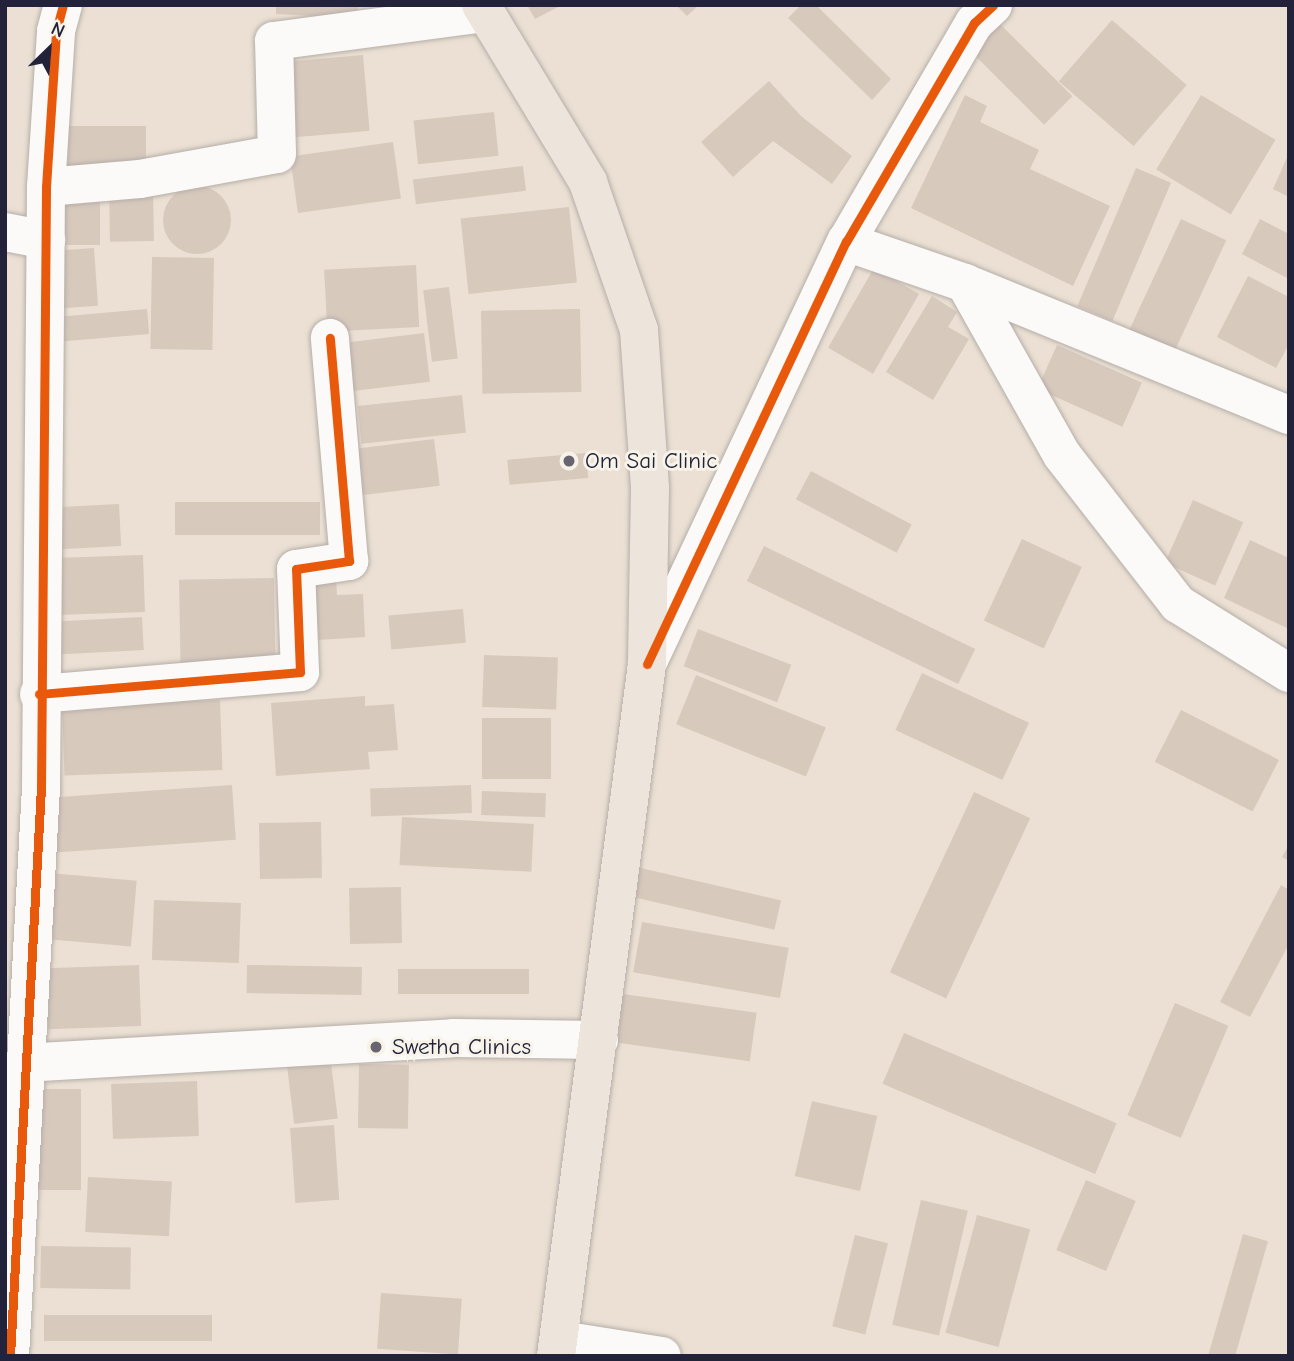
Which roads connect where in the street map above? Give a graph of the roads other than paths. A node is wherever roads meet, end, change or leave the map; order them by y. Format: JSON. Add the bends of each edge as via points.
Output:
{"nodes":[{"id":1,"x":63,"y":5,"type":"edge"},
{"id":2,"x":993,"y":5,"type":"edge"},
{"id":3,"x":482,"y":9,"type":"edge"},
{"id":4,"x":47,"y":187,"type":"junction"},
{"id":5,"x":5,"y":232,"type":"edge"},
{"id":6,"x":46,"y":240,"type":"junction"},
{"id":7,"x":846,"y":242,"type":"junction"},
{"id":8,"x":965,"y":283,"type":"junction"},
{"id":9,"x":330,"y":338,"type":"dead end"},
{"id":10,"x":1289,"y":415,"type":"edge"},
{"id":11,"x":647,"y":664,"type":"junction"},
{"id":12,"x":1289,"y":673,"type":"edge"},
{"id":13,"x":39,"y":694,"type":"junction"},
{"id":14,"x":599,"y":1040,"type":"junction"},
{"id":15,"x":23,"y":1063,"type":"junction"},
{"id":16,"x":559,"y":1348,"type":"edge"},
{"id":17,"x":10,"y":1356,"type":"edge"},
{"id":18,"x":662,"y":1356,"type":"edge"}],
"edges":[{"from":1,"to":4,"type":"street","via":[[56,31]]},
{"from":2,"to":7,"type":"street","via":[[974,23]]},
{"from":3,"to":4,"type":"street","via":[[274,41],[277,154],[140,178]]},
{"from":3,"to":11,"type":"highway","via":[[588,182],[639,330],[650,488]]},
{"from":4,"to":6,"type":"street"},
{"from":5,"to":6,"type":"street"},
{"from":6,"to":13,"type":"street"},
{"from":7,"to":8,"type":"street"},
{"from":7,"to":11,"type":"street"},
{"from":8,"to":10,"type":"street"},
{"from":8,"to":12,"type":"street","via":[[1062,455],[1178,604]]},
{"from":9,"to":13,"type":"street","via":[[349,561],[296,569],[300,672]]},
{"from":11,"to":14,"type":"highway"},
{"from":13,"to":15,"type":"street","via":[[41,787]]},
{"from":14,"to":15,"type":"street","via":[[453,1038]]},
{"from":14,"to":16,"type":"highway"},
{"from":15,"to":17,"type":"street"},
{"from":16,"to":18,"type":"street"}]}
